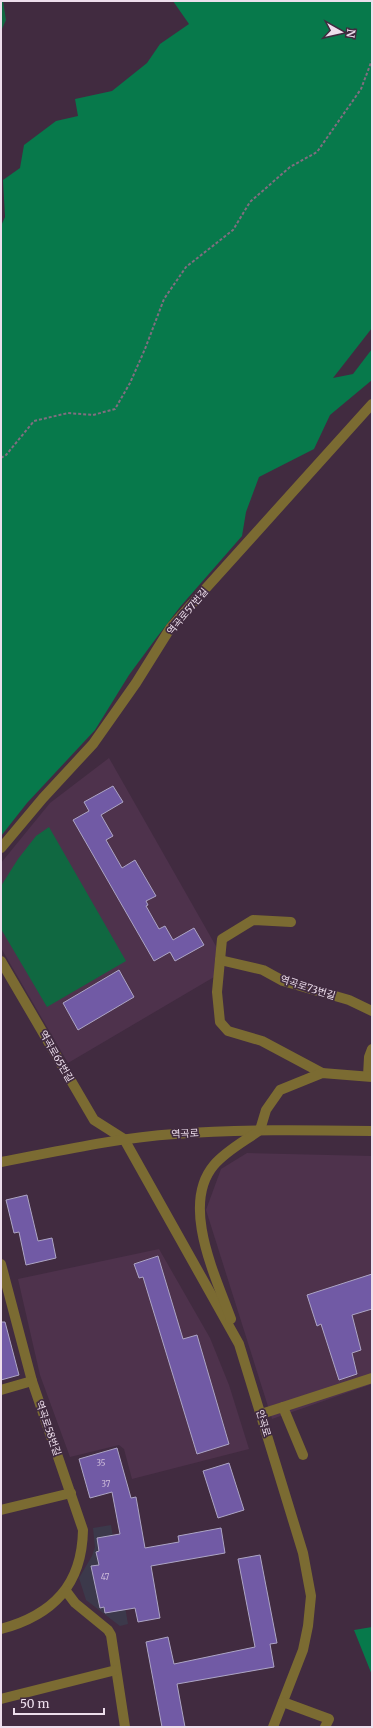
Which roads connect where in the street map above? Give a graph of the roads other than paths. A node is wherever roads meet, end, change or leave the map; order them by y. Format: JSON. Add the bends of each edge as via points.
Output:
{"nodes":[{"id":1,"x":372,"y":404,"type":"edge"},
{"id":2,"x":1,"y":848,"type":"edge"},
{"id":3,"x":291,"y":922,"type":"dead end"},
{"id":4,"x":220,"y":960,"type":"junction"},
{"id":5,"x":1,"y":961,"type":"edge"},
{"id":6,"x":372,"y":1010,"type":"edge"},
{"id":7,"x":372,"y":1049,"type":"edge"},
{"id":8,"x":322,"y":1073,"type":"junction"},
{"id":9,"x":370,"y":1077,"type":"edge"},
{"id":10,"x":260,"y":1130,"type":"junction"},
{"id":11,"x":372,"y":1131,"type":"edge"},
{"id":12,"x":124,"y":1139,"type":"junction"},
{"id":13,"x":1,"y":1162,"type":"edge"},
{"id":14,"x":2,"y":1271,"type":"edge"},
{"id":15,"x":239,"y":1344,"type":"junction"},
{"id":16,"x":372,"y":1378,"type":"edge"},
{"id":17,"x":32,"y":1381,"type":"junction"},
{"id":18,"x":1,"y":1390,"type":"edge"},
{"id":19,"x":284,"y":1407,"type":"junction"},
{"id":20,"x":261,"y":1414,"type":"junction"},
{"id":21,"x":303,"y":1455,"type":"dead end"},
{"id":22,"x":71,"y":1493,"type":"junction"},
{"id":23,"x":1,"y":1510,"type":"edge"},
{"id":24,"x":66,"y":1591,"type":"junction"},
{"id":25,"x":1,"y":1629,"type":"edge"},
{"id":26,"x":116,"y":1670,"type":"junction"},
{"id":27,"x":1,"y":1699,"type":"edge"},
{"id":28,"x":283,"y":1702,"type":"junction"},
{"id":29,"x":125,"y":1727,"type":"edge"},
{"id":30,"x":273,"y":1727,"type":"edge"},
{"id":31,"x":325,"y":1727,"type":"edge"}],
"edges":[{"from":1,"to":2,"type":"street","name":"역곡로57번길","via":[[171,627],[93,744]]},
{"from":3,"to":4,"type":"street","via":[[253,920],[222,939]]},
{"from":4,"to":6,"type":"street","name":"역곡로73번길","via":[[263,970],[283,980],[349,1000]]},
{"from":4,"to":8,"type":"street","via":[[217,992],[220,1022],[228,1031],[262,1041]]},
{"from":5,"to":12,"type":"street","name":"역곡로65번길","via":[[94,1120]]},
{"from":7,"to":9,"type":"street","via":[[369,1057]]},
{"from":8,"to":9,"type":"street"},
{"from":8,"to":10,"type":"street","via":[[280,1090],[266,1110]]},
{"from":10,"to":11,"type":"street","name":"역곡로"},
{"from":10,"to":12,"type":"street","name":"역곡로"},
{"from":10,"to":15,"type":"street","via":[[213,1166],[203,1181],[199,1202],[204,1240]]},
{"from":12,"to":13,"type":"street","name":"역곡로"},
{"from":12,"to":15,"type":"street","name":"안곡로"},
{"from":14,"to":17,"type":"street","name":"역곡로58번길"},
{"from":15,"to":20,"type":"street","name":"안곡로"},
{"from":16,"to":19,"type":"street"},
{"from":17,"to":18,"type":"street"},
{"from":17,"to":22,"type":"street","name":"역곡로58번길"},
{"from":19,"to":20,"type":"street"},
{"from":19,"to":21,"type":"street"},
{"from":20,"to":28,"type":"street","name":"안곡로","via":[[303,1553],[310,1596],[303,1650]]},
{"from":22,"to":23,"type":"street"},
{"from":22,"to":24,"type":"street","name":"역곡로58번길","via":[[83,1530],[82,1551],[79,1565]]},
{"from":24,"to":25,"type":"street","via":[[29,1618]]},
{"from":24,"to":26,"type":"street","via":[[75,1604],[108,1630]]},
{"from":26,"to":27,"type":"street"},
{"from":26,"to":29,"type":"street"},
{"from":28,"to":30,"type":"street","name":"안곡로"},
{"from":28,"to":31,"type":"street","via":[[329,1719]]}]}
